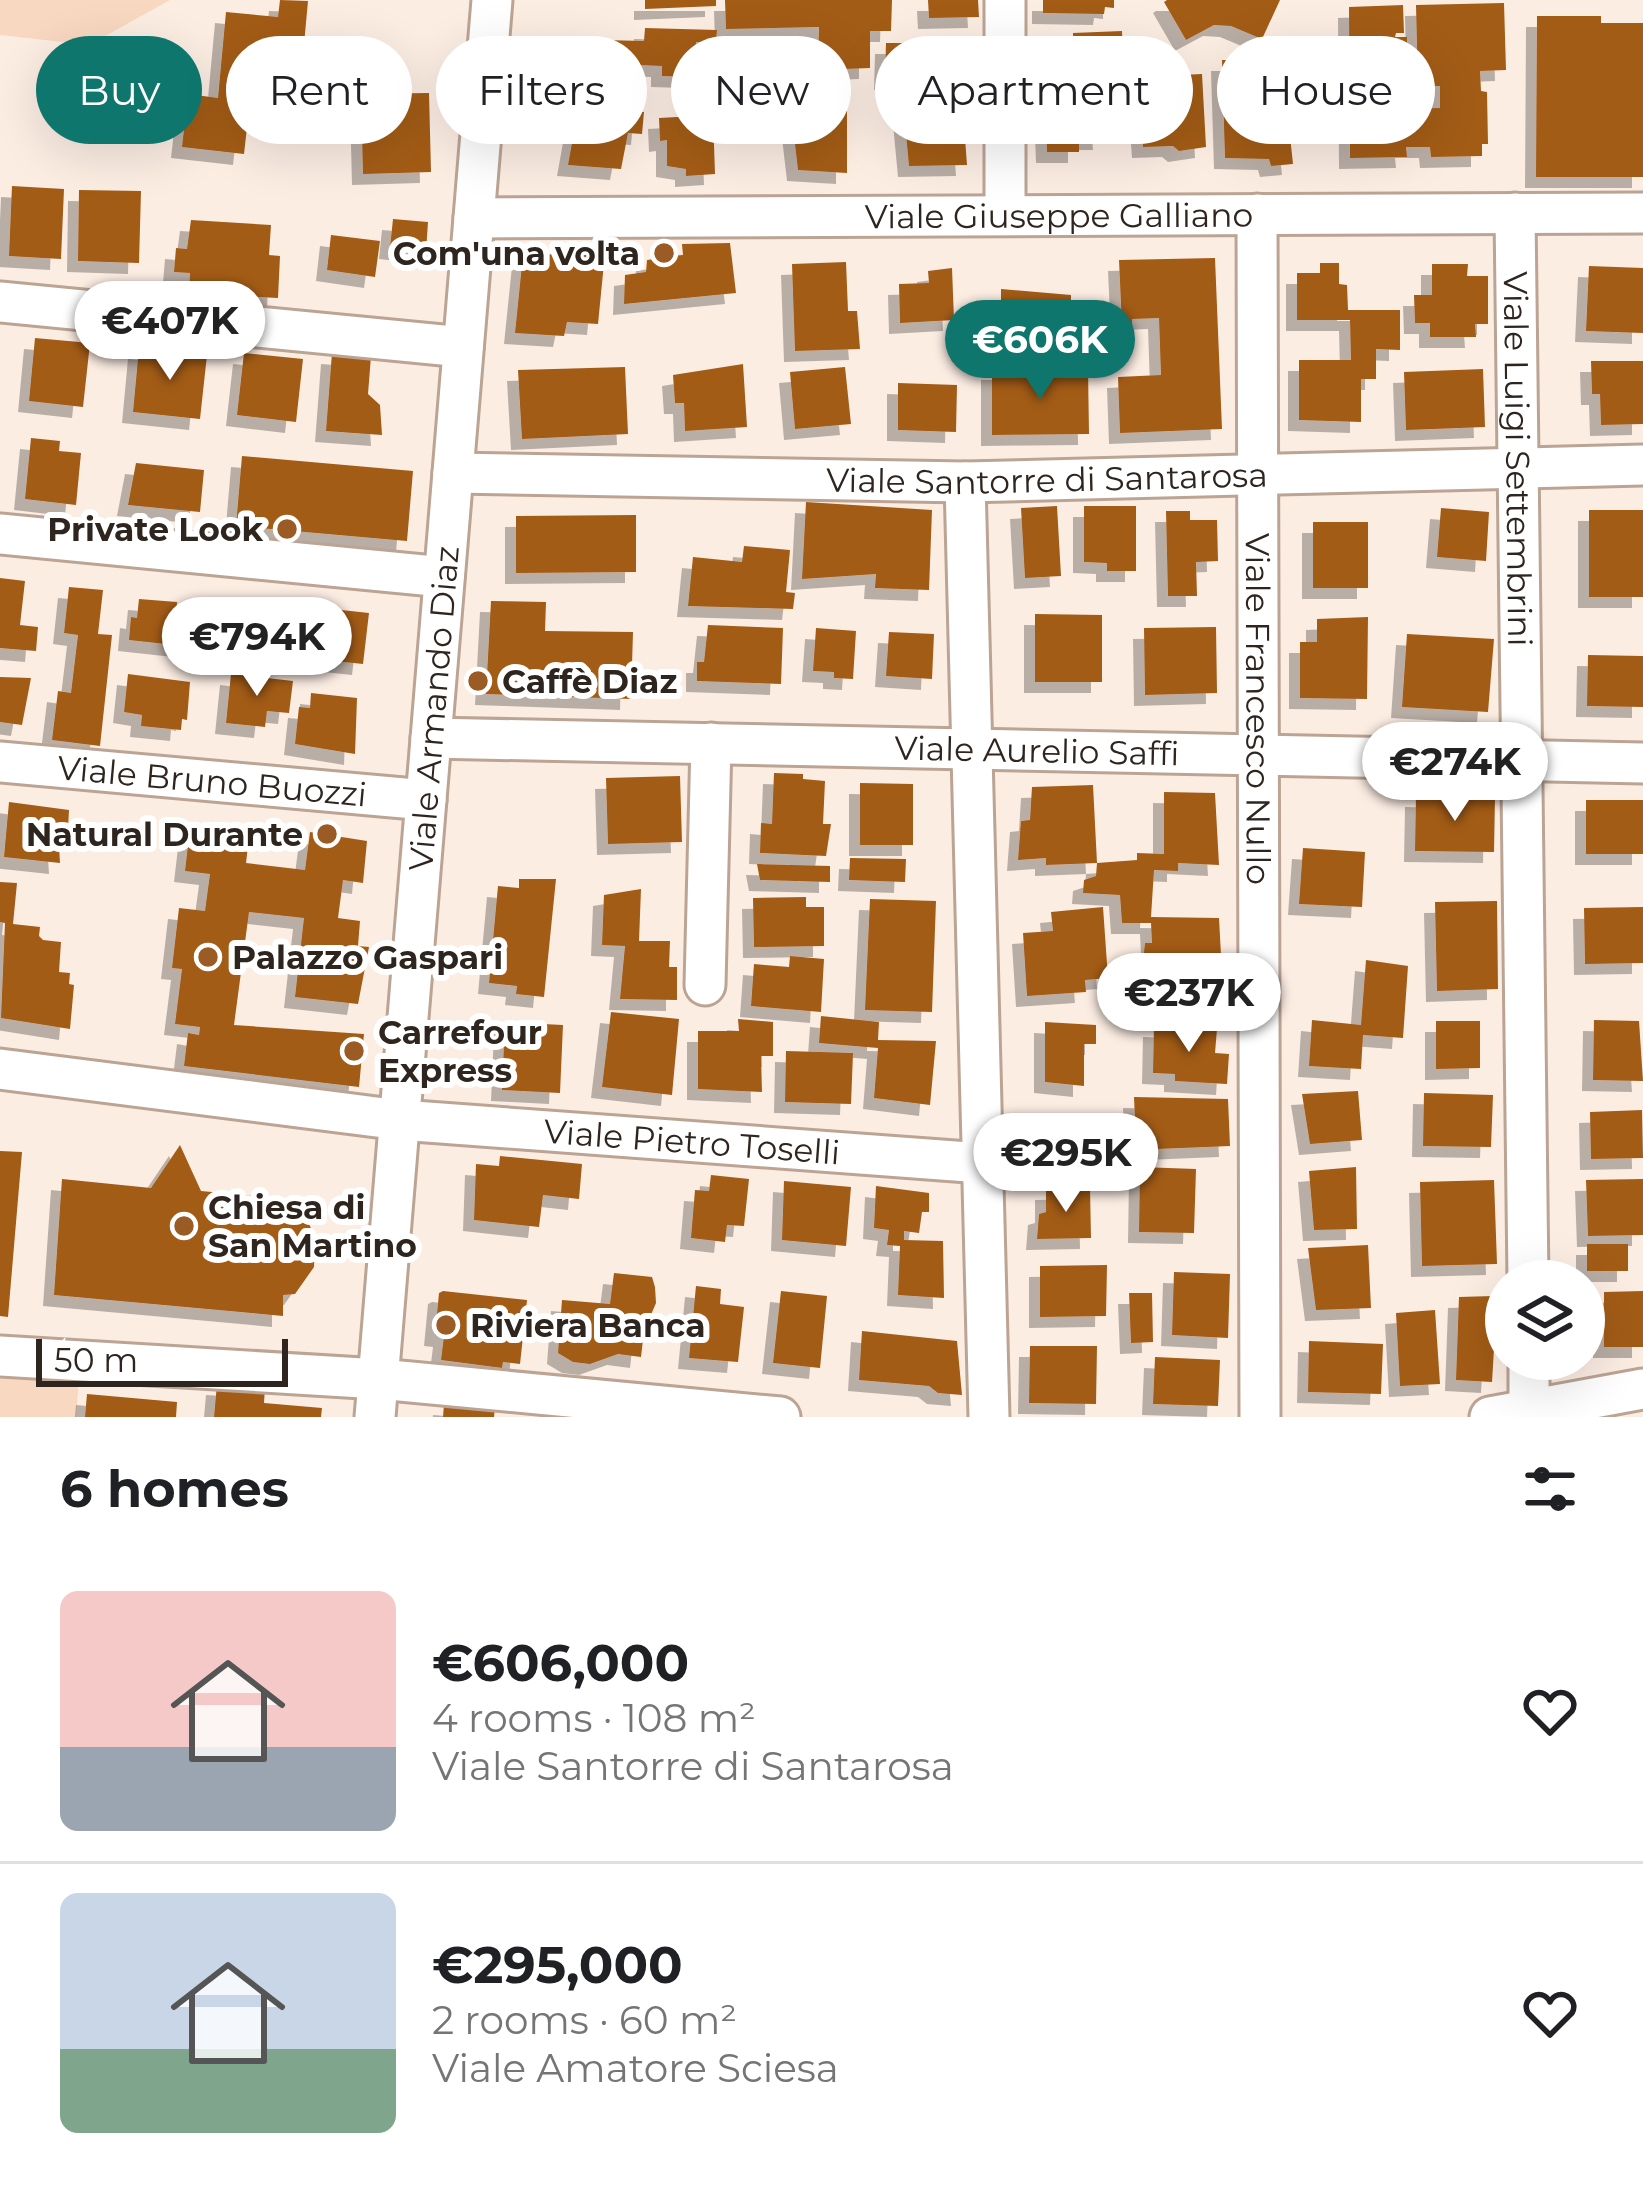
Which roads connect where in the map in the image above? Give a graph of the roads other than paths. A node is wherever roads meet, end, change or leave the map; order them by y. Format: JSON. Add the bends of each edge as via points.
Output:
{"nodes":[{"id":1,"x":492,"y":0,"type":"edge"},
{"id":2,"x":1005,"y":0,"type":"edge"},
{"id":3,"x":1515,"y":213,"type":"junction"},
{"id":4,"x":1643,"y":213,"type":"edge"},
{"id":5,"x":1257,"y":214,"type":"junction"},
{"id":6,"x":1005,"y":215,"type":"junction"},
{"id":7,"x":474,"y":218,"type":"junction"},
{"id":8,"x":0,"y":302,"type":"edge"},
{"id":9,"x":464,"y":347,"type":"junction"},
{"id":10,"x":1643,"y":465,"type":"edge"},
{"id":11,"x":1518,"y":468,"type":"junction"},
{"id":12,"x":453,"y":473,"type":"junction"},
{"id":13,"x":1258,"y":475,"type":"junction"},
{"id":14,"x":965,"y":482,"type":"junction"},
{"id":15,"x":0,"y":534,"type":"edge"},
{"id":16,"x":444,"y":577,"type":"junction"},
{"id":17,"x":431,"y":737,"type":"junction"},
{"id":18,"x":711,"y":743,"type":"junction"},
{"id":19,"x":971,"y":749,"type":"junction"},
{"id":20,"x":1258,"y":755,"type":"junction"},
{"id":21,"x":1522,"y":760,"type":"junction"},
{"id":22,"x":0,"y":762,"type":"edge"},
{"id":23,"x":1643,"y":763,"type":"edge"},
{"id":24,"x":426,"y":800,"type":"junction"},
{"id":25,"x":705,"y":985,"type":"dead end"},
{"id":26,"x":0,"y":1070,"type":"edge"},
{"id":27,"x":400,"y":1120,"type":"junction"},
{"id":28,"x":982,"y":1162,"type":"junction"},
{"id":29,"x":1528,"y":1260,"type":"edge"},
{"id":30,"x":0,"y":1355,"type":"edge"},
{"id":31,"x":1529,"y":1380,"type":"edge"},
{"id":32,"x":1643,"y":1388,"type":"edge"},
{"id":33,"x":377,"y":1398,"type":"edge"},
{"id":34,"x":1529,"y":1413,"type":"edge"},
{"id":35,"x":780,"y":1417,"type":"edge"},
{"id":36,"x":988,"y":1417,"type":"edge"},
{"id":37,"x":1260,"y":1417,"type":"edge"},
{"id":38,"x":1490,"y":1417,"type":"edge"}],
"edges":[{"from":1,"to":7,"type":"street","name":"Viale Armando Diaz"},
{"from":2,"to":6,"type":"street"},
{"from":3,"to":4,"type":"street","name":"Viale Giuseppe Galliano"},
{"from":3,"to":5,"type":"street","name":"Viale Giuseppe Galliano"},
{"from":3,"to":11,"type":"street","name":"Viale Luigi Settembrini"},
{"from":5,"to":6,"type":"street","name":"Viale Giuseppe Galliano"},
{"from":5,"to":13,"type":"street","name":"Viale Francesco Nullo"},
{"from":6,"to":7,"type":"street","name":"Viale Giuseppe Galliano"},
{"from":7,"to":9,"type":"street","name":"Viale Armando Diaz"},
{"from":8,"to":9,"type":"street"},
{"from":9,"to":12,"type":"street","name":"Viale Armando Diaz"},
{"from":10,"to":11,"type":"street","name":"Viale Santorre di Santarosa"},
{"from":11,"to":13,"type":"street","name":"Viale Santorre di Santarosa"},
{"from":11,"to":21,"type":"street","name":"Viale Luigi Settembrini"},
{"from":12,"to":14,"type":"street","name":"Viale Santorre di Santarosa"},
{"from":12,"to":16,"type":"street","name":"Viale Armando Diaz"},
{"from":13,"to":14,"type":"street","name":"Viale Santorre di Santarosa"},
{"from":13,"to":20,"type":"street","name":"Viale Francesco Nullo"},
{"from":14,"to":19,"type":"street"},
{"from":15,"to":16,"type":"street"},
{"from":16,"to":17,"type":"street","name":"Viale Armando Diaz"},
{"from":17,"to":18,"type":"street","name":"Viale Aurelio Saffi"},
{"from":17,"to":24,"type":"street","name":"Viale Armando Diaz"},
{"from":18,"to":19,"type":"street","name":"Viale Aurelio Saffi"},
{"from":18,"to":25,"type":"street"},
{"from":19,"to":20,"type":"street","name":"Viale Aurelio Saffi"},
{"from":19,"to":28,"type":"street"},
{"from":20,"to":21,"type":"street","name":"Viale Aurelio Saffi"},
{"from":20,"to":37,"type":"street","name":"Viale Francesco Nullo"},
{"from":21,"to":23,"type":"street","name":"Viale Aurelio Saffi"},
{"from":21,"to":29,"type":"street","name":"Viale Luigi Settembrini"},
{"from":22,"to":24,"type":"street","name":"Viale Bruno Buozzi"},
{"from":24,"to":27,"type":"street","name":"Viale Armando Diaz"},
{"from":26,"to":27,"type":"street","name":"Viale Pietro Toselli"},
{"from":27,"to":28,"type":"street","name":"Viale Pietro Toselli"},
{"from":27,"to":33,"type":"street","name":"Viale Armando Diaz"},
{"from":28,"to":36,"type":"street"},
{"from":30,"to":33,"type":"street"},
{"from":31,"to":34,"type":"street"},
{"from":32,"to":34,"type":"street"},
{"from":33,"to":35,"type":"street"},
{"from":34,"to":38,"type":"street"}]}
